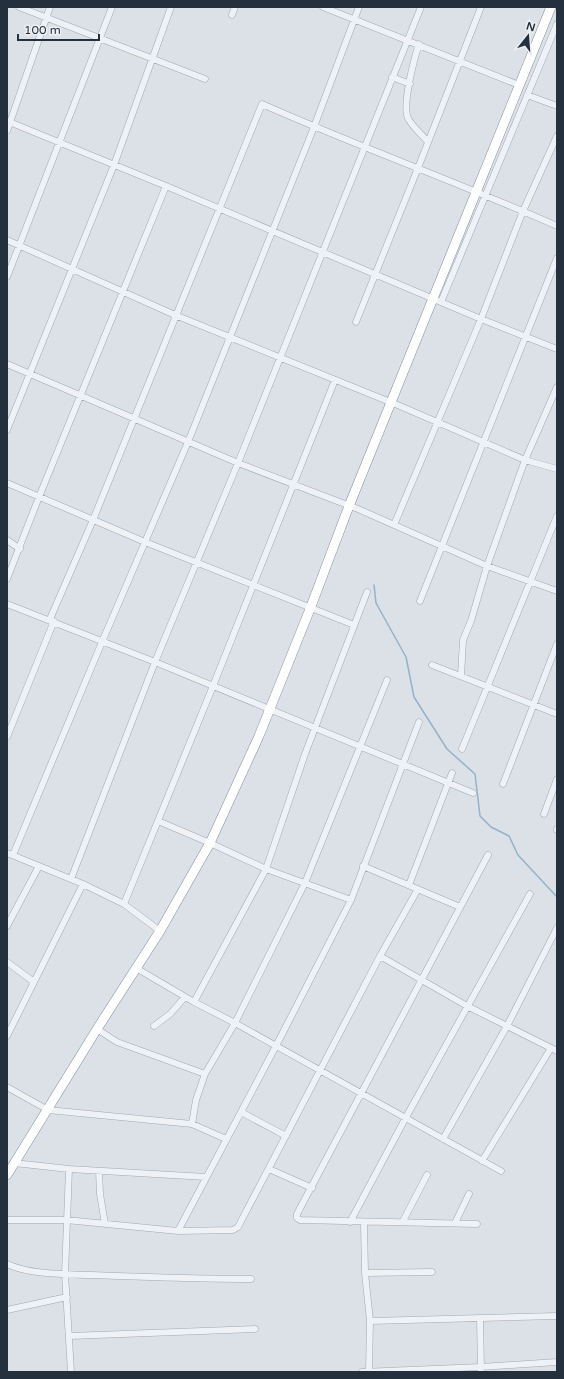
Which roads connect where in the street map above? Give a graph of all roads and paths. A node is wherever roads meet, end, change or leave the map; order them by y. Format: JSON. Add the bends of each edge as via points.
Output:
{"nodes":[{"id":1,"x":19,"y":7,"type":"edge"},
{"id":2,"x":50,"y":7,"type":"edge"},
{"id":3,"x":112,"y":7,"type":"edge"},
{"id":4,"x":172,"y":7,"type":"edge"},
{"id":5,"x":235,"y":7,"type":"edge"},
{"id":6,"x":323,"y":7,"type":"edge"},
{"id":7,"x":359,"y":7,"type":"edge"},
{"id":8,"x":421,"y":7,"type":"edge"},
{"id":9,"x":481,"y":7,"type":"edge"},
{"id":10,"x":551,"y":7,"type":"edge"},
{"id":11,"x":232,"y":15,"type":"dead end"},
{"id":12,"x":46,"y":18,"type":"junction"},
{"id":13,"x":354,"y":18,"type":"junction"},
{"id":14,"x":557,"y":24,"type":"edge"},
{"id":15,"x":101,"y":39,"type":"junction"},
{"id":16,"x":409,"y":40,"type":"junction"},
{"id":17,"x":419,"y":44,"type":"junction"},
{"id":18,"x":152,"y":59,"type":"junction"},
{"id":19,"x":460,"y":60,"type":"junction"},
{"id":20,"x":392,"y":78,"type":"junction"},
{"id":21,"x":205,"y":79,"type":"dead end"},
{"id":22,"x":410,"y":84,"type":"junction"},
{"id":23,"x":519,"y":85,"type":"junction"},
{"id":24,"x":527,"y":95,"type":"junction"},
{"id":25,"x":557,"y":106,"type":"edge"},
{"id":26,"x":9,"y":122,"type":"edge"},
{"id":27,"x":314,"y":127,"type":"junction"},
{"id":28,"x":7,"y":131,"type":"edge"},
{"id":29,"x":557,"y":136,"type":"edge"},
{"id":30,"x":428,"y":142,"type":"junction"},
{"id":31,"x":60,"y":143,"type":"junction"},
{"id":32,"x":364,"y":148,"type":"junction"},
{"id":33,"x":114,"y":165,"type":"junction"},
{"id":34,"x":418,"y":168,"type":"junction"},
{"id":35,"x":166,"y":186,"type":"junction"},
{"id":36,"x":476,"y":190,"type":"junction"},
{"id":37,"x":486,"y":194,"type":"junction"},
{"id":38,"x":219,"y":208,"type":"junction"},
{"id":39,"x":523,"y":211,"type":"junction"},
{"id":40,"x":557,"y":226,"type":"edge"},
{"id":41,"x":271,"y":231,"type":"junction"},
{"id":42,"x":7,"y":240,"type":"edge"},
{"id":43,"x":19,"y":245,"type":"junction"},
{"id":44,"x":322,"y":252,"type":"junction"},
{"id":45,"x":557,"y":258,"type":"edge"},
{"id":46,"x":71,"y":268,"type":"junction"},
{"id":47,"x":376,"y":275,"type":"junction"},
{"id":48,"x":7,"y":277,"type":"edge"},
{"id":49,"x":123,"y":292,"type":"junction"},
{"id":50,"x":437,"y":300,"type":"junction"},
{"id":51,"x":175,"y":315,"type":"junction"},
{"id":52,"x":481,"y":319,"type":"junction"},
{"id":53,"x":356,"y":322,"type":"dead end"},
{"id":54,"x":230,"y":337,"type":"junction"},
{"id":55,"x":525,"y":337,"type":"junction"},
{"id":56,"x":557,"y":349,"type":"edge"},
{"id":57,"x":280,"y":357,"type":"junction"},
{"id":58,"x":7,"y":365,"type":"edge"},
{"id":59,"x":29,"y":374,"type":"junction"},
{"id":60,"x":335,"y":380,"type":"junction"},
{"id":61,"x":557,"y":387,"type":"edge"},
{"id":62,"x":80,"y":395,"type":"junction"},
{"id":63,"x":392,"y":402,"type":"junction"},
{"id":64,"x":135,"y":419,"type":"junction"},
{"id":65,"x":436,"y":421,"type":"junction"},
{"id":66,"x":7,"y":430,"type":"edge"},
{"id":67,"x":483,"y":441,"type":"junction"},
{"id":68,"x":188,"y":442,"type":"junction"},
{"id":69,"x":525,"y":460,"type":"junction"},
{"id":70,"x":238,"y":463,"type":"junction"},
{"id":71,"x":557,"y":469,"type":"edge"},
{"id":72,"x":7,"y":483,"type":"edge"},
{"id":73,"x":294,"y":485,"type":"junction"},
{"id":74,"x":39,"y":496,"type":"junction"},
{"id":75,"x":349,"y":506,"type":"junction"},
{"id":76,"x":557,"y":516,"type":"edge"},
{"id":77,"x":93,"y":520,"type":"junction"},
{"id":78,"x":394,"y":525,"type":"junction"},
{"id":79,"x":7,"y":540,"type":"edge"},
{"id":80,"x":145,"y":542,"type":"junction"},
{"id":81,"x":441,"y":545,"type":"junction"},
{"id":82,"x":20,"y":549,"type":"junction"},
{"id":83,"x":196,"y":562,"type":"junction"},
{"id":84,"x":487,"y":566,"type":"junction"},
{"id":85,"x":7,"y":579,"type":"edge"},
{"id":86,"x":531,"y":581,"type":"junction"},
{"id":87,"x":252,"y":586,"type":"junction"},
{"id":88,"x":557,"y":591,"type":"edge"},
{"id":89,"x":367,"y":592,"type":"dead end"},
{"id":90,"x":420,"y":601,"type":"dead end"},
{"id":91,"x":7,"y":604,"type":"edge"},
{"id":92,"x":310,"y":609,"type":"junction"},
{"id":93,"x":52,"y":620,"type":"junction"},
{"id":94,"x":354,"y":625,"type":"junction"},
{"id":95,"x":102,"y":642,"type":"junction"},
{"id":96,"x":557,"y":644,"type":"edge"},
{"id":97,"x":155,"y":662,"type":"junction"},
{"id":98,"x":432,"y":664,"type":"dead end"},
{"id":99,"x":461,"y":676,"type":"junction"},
{"id":100,"x":387,"y":680,"type":"dead end"},
{"id":101,"x":213,"y":686,"type":"junction"},
{"id":102,"x":487,"y":686,"type":"junction"},
{"id":103,"x":534,"y":704,"type":"junction"},
{"id":104,"x":270,"y":709,"type":"junction"},
{"id":105,"x":557,"y":714,"type":"edge"},
{"id":106,"x":419,"y":722,"type":"dead end"},
{"id":107,"x":315,"y":729,"type":"junction"},
{"id":108,"x":7,"y":737,"type":"edge"},
{"id":109,"x":360,"y":747,"type":"junction"},
{"id":110,"x":462,"y":749,"type":"dead end"},
{"id":111,"x":402,"y":765,"type":"junction"},
{"id":112,"x":452,"y":773,"type":"dead end"},
{"id":113,"x":557,"y":779,"type":"edge"},
{"id":114,"x":448,"y":783,"type":"junction"},
{"id":115,"x":503,"y":784,"type":"dead end"},
{"id":116,"x":473,"y":793,"type":"dead end"},
{"id":117,"x":544,"y":814,"type":"dead end"},
{"id":118,"x":158,"y":821,"type":"junction"},
{"id":119,"x":210,"y":843,"type":"junction"},
{"id":120,"x":10,"y":854,"type":"edge"},
{"id":121,"x":488,"y":855,"type":"dead end"},
{"id":122,"x":39,"y":866,"type":"junction"},
{"id":123,"x":363,"y":866,"type":"junction"},
{"id":124,"x":266,"y":869,"type":"junction"},
{"id":125,"x":71,"y":879,"type":"junction"},
{"id":126,"x":305,"y":883,"type":"junction"},
{"id":127,"x":83,"y":884,"type":"junction"},
{"id":128,"x":409,"y":885,"type":"junction"},
{"id":129,"x":418,"y":889,"type":"junction"},
{"id":130,"x":530,"y":894,"type":"dead end"},
{"id":131,"x":351,"y":900,"type":"junction"},
{"id":132,"x":124,"y":904,"type":"junction"},
{"id":133,"x":460,"y":907,"type":"junction"},
{"id":134,"x":7,"y":926,"type":"edge"},
{"id":135,"x":557,"y":928,"type":"edge"},
{"id":136,"x":160,"y":932,"type":"junction"},
{"id":137,"x":380,"y":956,"type":"junction"},
{"id":138,"x":7,"y":962,"type":"edge"},
{"id":139,"x":136,"y":968,"type":"junction"},
{"id":140,"x":422,"y":981,"type":"junction"},
{"id":141,"x":34,"y":982,"type":"junction"},
{"id":142,"x":185,"y":997,"type":"junction"},
{"id":143,"x":194,"y":1002,"type":"junction"},
{"id":144,"x":467,"y":1006,"type":"junction"},
{"id":145,"x":235,"y":1023,"type":"junction"},
{"id":146,"x":154,"y":1026,"type":"dead end"},
{"id":147,"x":507,"y":1026,"type":"junction"},
{"id":148,"x":97,"y":1029,"type":"junction"},
{"id":149,"x":7,"y":1036,"type":"edge"},
{"id":150,"x":276,"y":1046,"type":"junction"},
{"id":151,"x":554,"y":1050,"type":"edge"},
{"id":152,"x":321,"y":1071,"type":"junction"},
{"id":153,"x":205,"y":1074,"type":"junction"},
{"id":154,"x":7,"y":1087,"type":"edge"},
{"id":155,"x":361,"y":1093,"type":"junction"},
{"id":156,"x":48,"y":1110,"type":"junction"},
{"id":157,"x":241,"y":1112,"type":"junction"},
{"id":158,"x":405,"y":1119,"type":"junction"},
{"id":159,"x":192,"y":1124,"type":"junction"},
{"id":160,"x":286,"y":1136,"type":"junction"},
{"id":161,"x":226,"y":1139,"type":"junction"},
{"id":162,"x":443,"y":1139,"type":"junction"},
{"id":163,"x":482,"y":1161,"type":"junction"},
{"id":164,"x":14,"y":1163,"type":"junction"},
{"id":165,"x":69,"y":1169,"type":"junction"},
{"id":166,"x":269,"y":1169,"type":"junction"},
{"id":167,"x":100,"y":1171,"type":"junction"},
{"id":168,"x":501,"y":1171,"type":"dead end"},
{"id":169,"x":7,"y":1175,"type":"edge"},
{"id":170,"x":427,"y":1175,"type":"dead end"},
{"id":171,"x":206,"y":1177,"type":"junction"},
{"id":172,"x":312,"y":1188,"type":"junction"},
{"id":173,"x":469,"y":1194,"type":"dead end"},
{"id":174,"x":7,"y":1220,"type":"edge"},
{"id":175,"x":66,"y":1220,"type":"junction"},
{"id":176,"x":403,"y":1221,"type":"junction"},
{"id":177,"x":350,"y":1222,"type":"junction"},
{"id":178,"x":364,"y":1222,"type":"junction"},
{"id":179,"x":455,"y":1223,"type":"junction"},
{"id":180,"x":105,"y":1224,"type":"junction"},
{"id":181,"x":477,"y":1224,"type":"dead end"},
{"id":182,"x":178,"y":1231,"type":"junction"},
{"id":183,"x":7,"y":1264,"type":"edge"},
{"id":184,"x":432,"y":1272,"type":"dead end"},
{"id":185,"x":365,"y":1273,"type":"junction"},
{"id":186,"x":65,"y":1274,"type":"junction"},
{"id":187,"x":251,"y":1279,"type":"dead end"},
{"id":188,"x":67,"y":1297,"type":"junction"},
{"id":189,"x":7,"y":1310,"type":"edge"},
{"id":190,"x":557,"y":1316,"type":"edge"},
{"id":191,"x":480,"y":1318,"type":"junction"},
{"id":192,"x":370,"y":1321,"type":"junction"},
{"id":193,"x":255,"y":1329,"type":"dead end"},
{"id":194,"x":70,"y":1336,"type":"junction"},
{"id":195,"x":557,"y":1362,"type":"edge"},
{"id":196,"x":481,"y":1370,"type":"edge"},
{"id":197,"x":388,"y":1371,"type":"edge"},
{"id":198,"x":72,"y":1372,"type":"edge"},
{"id":199,"x":362,"y":1372,"type":"edge"},
{"id":200,"x":369,"y":1372,"type":"edge"}],
"edges":[{"from":1,"to":12,"type":"street"},
{"from":2,"to":12,"type":"street"},
{"from":3,"to":15,"type":"street"},
{"from":4,"to":18,"type":"street"},
{"from":5,"to":11,"type":"street"},
{"from":6,"to":13,"type":"street"},
{"from":7,"to":13,"type":"street"},
{"from":8,"to":16,"type":"street"},
{"from":9,"to":19,"type":"street"},
{"from":10,"to":23,"type":"highway"},
{"from":12,"to":15,"type":"street"},
{"from":12,"to":26,"type":"street"},
{"from":13,"to":16,"type":"street"},
{"from":13,"to":27,"type":"street"},
{"from":14,"to":24,"type":"street"},
{"from":15,"to":18,"type":"street"},
{"from":15,"to":31,"type":"street"},
{"from":16,"to":17,"type":"street"},
{"from":16,"to":20,"type":"street"},
{"from":17,"to":19,"type":"street"},
{"from":17,"to":22,"type":"street"},
{"from":18,"to":21,"type":"street"},
{"from":18,"to":33,"type":"street"},
{"from":19,"to":23,"type":"street"},
{"from":19,"to":30,"type":"street"},
{"from":20,"to":22,"type":"street"},
{"from":20,"to":32,"type":"street"},
{"from":22,"to":30,"type":"street","via":[[407,116]]},
{"from":23,"to":36,"type":"highway"},
{"from":24,"to":25,"type":"street"},
{"from":24,"to":37,"type":"street"},
{"from":26,"to":28,"type":"street"},
{"from":26,"to":31,"type":"street"},
{"from":27,"to":32,"type":"street"},
{"from":27,"to":38,"type":"street","via":[[262,104]]},
{"from":27,"to":41,"type":"street"},
{"from":29,"to":39,"type":"street"},
{"from":30,"to":34,"type":"street"},
{"from":31,"to":33,"type":"street"},
{"from":31,"to":43,"type":"street"},
{"from":32,"to":34,"type":"street"},
{"from":32,"to":44,"type":"street"},
{"from":33,"to":35,"type":"street"},
{"from":33,"to":46,"type":"street"},
{"from":34,"to":36,"type":"street"},
{"from":34,"to":47,"type":"street"},
{"from":35,"to":38,"type":"street"},
{"from":35,"to":49,"type":"street"},
{"from":36,"to":37,"type":"street"},
{"from":36,"to":50,"type":"highway"},
{"from":37,"to":39,"type":"street"},
{"from":37,"to":50,"type":"street"},
{"from":38,"to":41,"type":"street"},
{"from":38,"to":51,"type":"street"},
{"from":39,"to":40,"type":"street"},
{"from":39,"to":52,"type":"street"},
{"from":41,"to":44,"type":"street"},
{"from":41,"to":54,"type":"street"},
{"from":42,"to":43,"type":"street"},
{"from":43,"to":46,"type":"street"},
{"from":43,"to":48,"type":"street"},
{"from":44,"to":47,"type":"street"},
{"from":44,"to":57,"type":"street"},
{"from":45,"to":55,"type":"street"},
{"from":46,"to":49,"type":"street"},
{"from":46,"to":59,"type":"street"},
{"from":47,"to":50,"type":"street"},
{"from":47,"to":53,"type":"street"},
{"from":49,"to":51,"type":"street"},
{"from":49,"to":62,"type":"street"},
{"from":50,"to":52,"type":"street"},
{"from":50,"to":63,"type":"highway"},
{"from":51,"to":54,"type":"street"},
{"from":51,"to":64,"type":"street"},
{"from":52,"to":55,"type":"street"},
{"from":52,"to":65,"type":"street"},
{"from":54,"to":57,"type":"street"},
{"from":54,"to":68,"type":"street"},
{"from":55,"to":56,"type":"street"},
{"from":55,"to":67,"type":"street"},
{"from":57,"to":60,"type":"street"},
{"from":57,"to":70,"type":"street"},
{"from":58,"to":59,"type":"street"},
{"from":59,"to":62,"type":"street"},
{"from":59,"to":66,"type":"street"},
{"from":60,"to":63,"type":"street"},
{"from":60,"to":73,"type":"street"},
{"from":61,"to":69,"type":"street"},
{"from":62,"to":64,"type":"street"},
{"from":62,"to":74,"type":"street"},
{"from":63,"to":65,"type":"street"},
{"from":63,"to":75,"type":"highway"},
{"from":64,"to":68,"type":"street"},
{"from":64,"to":77,"type":"street"},
{"from":65,"to":67,"type":"street"},
{"from":65,"to":78,"type":"street"},
{"from":67,"to":69,"type":"street"},
{"from":67,"to":81,"type":"street"},
{"from":68,"to":70,"type":"street"},
{"from":68,"to":80,"type":"street"},
{"from":69,"to":71,"type":"street"},
{"from":69,"to":84,"type":"street"},
{"from":70,"to":73,"type":"street"},
{"from":70,"to":83,"type":"street"},
{"from":72,"to":74,"type":"street"},
{"from":73,"to":75,"type":"street"},
{"from":73,"to":87,"type":"street"},
{"from":74,"to":77,"type":"street"},
{"from":74,"to":82,"type":"street"},
{"from":75,"to":78,"type":"street"},
{"from":75,"to":92,"type":"highway"},
{"from":76,"to":86,"type":"street"},
{"from":77,"to":80,"type":"street"},
{"from":77,"to":93,"type":"street"},
{"from":78,"to":81,"type":"street"},
{"from":79,"to":82,"type":"street"},
{"from":80,"to":83,"type":"street"},
{"from":80,"to":95,"type":"street"},
{"from":81,"to":84,"type":"street"},
{"from":81,"to":90,"type":"street"},
{"from":82,"to":85,"type":"street"},
{"from":83,"to":87,"type":"street"},
{"from":83,"to":97,"type":"street"},
{"from":84,"to":86,"type":"street"},
{"from":84,"to":99,"type":"street","via":[[471,620],[462,640]]},
{"from":86,"to":88,"type":"street"},
{"from":86,"to":102,"type":"street"},
{"from":87,"to":92,"type":"street"},
{"from":87,"to":101,"type":"street"},
{"from":89,"to":94,"type":"street"},
{"from":91,"to":93,"type":"street"},
{"from":92,"to":94,"type":"street"},
{"from":92,"to":104,"type":"highway"},
{"from":93,"to":95,"type":"street"},
{"from":93,"to":108,"type":"street"},
{"from":94,"to":107,"type":"street"},
{"from":95,"to":97,"type":"street"},
{"from":95,"to":120,"type":"street"},
{"from":96,"to":103,"type":"street"},
{"from":97,"to":101,"type":"street"},
{"from":97,"to":125,"type":"street"},
{"from":98,"to":99,"type":"street"},
{"from":99,"to":102,"type":"street"},
{"from":100,"to":109,"type":"street"},
{"from":101,"to":104,"type":"street"},
{"from":101,"to":118,"type":"street"},
{"from":102,"to":103,"type":"street"},
{"from":102,"to":110,"type":"street"},
{"from":103,"to":105,"type":"street"},
{"from":103,"to":115,"type":"street"},
{"from":104,"to":107,"type":"street"},
{"from":104,"to":119,"type":"highway"},
{"from":106,"to":111,"type":"street"},
{"from":107,"to":109,"type":"street"},
{"from":107,"to":124,"type":"street"},
{"from":109,"to":111,"type":"street"},
{"from":109,"to":126,"type":"street"},
{"from":111,"to":114,"type":"street"},
{"from":111,"to":123,"type":"street"},
{"from":112,"to":114,"type":"street"},
{"from":113,"to":117,"type":"street"},
{"from":114,"to":116,"type":"street"},
{"from":114,"to":128,"type":"street"},
{"from":118,"to":119,"type":"street"},
{"from":118,"to":132,"type":"street"},
{"from":119,"to":124,"type":"street"},
{"from":119,"to":136,"type":"highway"},
{"from":120,"to":122,"type":"street"},
{"from":121,"to":133,"type":"street"},
{"from":122,"to":125,"type":"street"},
{"from":122,"to":134,"type":"street"},
{"from":123,"to":128,"type":"street"},
{"from":123,"to":131,"type":"street"},
{"from":124,"to":126,"type":"street"},
{"from":124,"to":143,"type":"street"},
{"from":125,"to":127,"type":"street"},
{"from":126,"to":131,"type":"street"},
{"from":126,"to":145,"type":"street"},
{"from":127,"to":132,"type":"street"},
{"from":127,"to":141,"type":"street"},
{"from":128,"to":129,"type":"street"},
{"from":129,"to":133,"type":"street"},
{"from":129,"to":137,"type":"street"},
{"from":130,"to":144,"type":"street"},
{"from":131,"to":150,"type":"street"},
{"from":132,"to":136,"type":"street"},
{"from":133,"to":140,"type":"street"},
{"from":135,"to":147,"type":"street"},
{"from":136,"to":139,"type":"highway"},
{"from":137,"to":140,"type":"street"},
{"from":137,"to":152,"type":"street"},
{"from":138,"to":141,"type":"street"},
{"from":139,"to":142,"type":"street"},
{"from":139,"to":148,"type":"highway"},
{"from":140,"to":144,"type":"street"},
{"from":140,"to":155,"type":"street"},
{"from":141,"to":149,"type":"street"},
{"from":142,"to":143,"type":"street"},
{"from":142,"to":146,"type":"street","via":[[170,1014]]},
{"from":143,"to":145,"type":"street"},
{"from":144,"to":147,"type":"street"},
{"from":144,"to":158,"type":"street"},
{"from":145,"to":150,"type":"street"},
{"from":145,"to":153,"type":"street"},
{"from":147,"to":151,"type":"street"},
{"from":147,"to":162,"type":"street"},
{"from":148,"to":153,"type":"street","via":[[117,1042]]},
{"from":148,"to":156,"type":"highway"},
{"from":150,"to":152,"type":"street"},
{"from":150,"to":157,"type":"street"},
{"from":151,"to":163,"type":"street"},
{"from":152,"to":155,"type":"street"},
{"from":152,"to":160,"type":"street"},
{"from":153,"to":159,"type":"street","via":[[196,1100]]},
{"from":154,"to":156,"type":"street"},
{"from":155,"to":158,"type":"street"},
{"from":155,"to":172,"type":"street"},
{"from":156,"to":159,"type":"street"},
{"from":156,"to":164,"type":"highway"},
{"from":157,"to":160,"type":"street"},
{"from":157,"to":161,"type":"street"},
{"from":158,"to":162,"type":"street"},
{"from":158,"to":177,"type":"street"},
{"from":159,"to":161,"type":"street"},
{"from":160,"to":166,"type":"street"},
{"from":161,"to":171,"type":"street"},
{"from":162,"to":163,"type":"street"},
{"from":163,"to":168,"type":"street"},
{"from":164,"to":165,"type":"street"},
{"from":164,"to":169,"type":"highway"},
{"from":165,"to":167,"type":"street"},
{"from":165,"to":175,"type":"street"},
{"from":166,"to":172,"type":"street"},
{"from":166,"to":182,"type":"street","via":[[238,1227],[233,1230]]},
{"from":167,"to":171,"type":"street"},
{"from":167,"to":180,"type":"street","via":[[100,1194]]},
{"from":170,"to":176,"type":"street"},
{"from":171,"to":182,"type":"street"},
{"from":172,"to":177,"type":"street","via":[[297,1218]]},
{"from":173,"to":179,"type":"street"},
{"from":174,"to":175,"type":"street"},
{"from":175,"to":180,"type":"street"},
{"from":175,"to":186,"type":"street"},
{"from":176,"to":178,"type":"street"},
{"from":176,"to":179,"type":"street"},
{"from":177,"to":178,"type":"street"},
{"from":178,"to":185,"type":"street"},
{"from":179,"to":181,"type":"street"},
{"from":180,"to":182,"type":"street"},
{"from":183,"to":186,"type":"street","via":[[17,1269]]},
{"from":184,"to":185,"type":"street"},
{"from":185,"to":192,"type":"street"},
{"from":186,"to":187,"type":"street"},
{"from":186,"to":188,"type":"street"},
{"from":188,"to":189,"type":"street"},
{"from":188,"to":194,"type":"street"},
{"from":190,"to":191,"type":"street"},
{"from":191,"to":192,"type":"street"},
{"from":191,"to":196,"type":"street"},
{"from":192,"to":200,"type":"street"},
{"from":193,"to":194,"type":"street"},
{"from":194,"to":198,"type":"street"},
{"from":195,"to":196,"type":"street"},
{"from":196,"to":197,"type":"street"},
{"from":197,"to":200,"type":"street"},
{"from":199,"to":200,"type":"street"}]}
